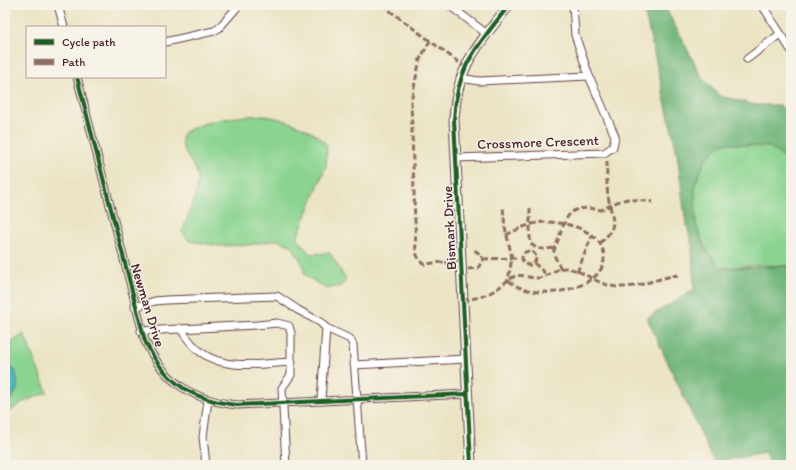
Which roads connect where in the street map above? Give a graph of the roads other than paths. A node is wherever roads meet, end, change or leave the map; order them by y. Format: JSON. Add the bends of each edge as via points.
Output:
{"nodes":[{"id":1,"x":58,"y":5,"type":"edge"},
{"id":2,"x":239,"y":5,"type":"edge"},
{"id":3,"x":449,"y":5,"type":"edge"},
{"id":4,"x":509,"y":5,"type":"edge"},
{"id":5,"x":573,"y":5,"type":"edge"},
{"id":6,"x":762,"y":5,"type":"edge"},
{"id":7,"x":64,"y":26,"type":"edge"},
{"id":8,"x":487,"y":34,"type":"junction"},
{"id":9,"x":780,"y":34,"type":"junction"},
{"id":10,"x":166,"y":42,"type":"edge"},
{"id":11,"x":791,"y":50,"type":"edge"},
{"id":12,"x":747,"y":59,"type":"dead end"},
{"id":13,"x":589,"y":76,"type":"junction"},
{"id":14,"x":77,"y":78,"type":"edge"},
{"id":15,"x":460,"y":78,"type":"junction"},
{"id":16,"x":456,"y":158,"type":"junction"},
{"id":17,"x":135,"y":307,"type":"junction"},
{"id":18,"x":180,"y":328,"type":"junction"},
{"id":19,"x":326,"y":328,"type":"junction"},
{"id":20,"x":141,"y":331,"type":"junction"},
{"id":21,"x":466,"y":359,"type":"junction"},
{"id":22,"x":292,"y":362,"type":"junction"},
{"id":23,"x":354,"y":365,"type":"junction"},
{"id":24,"x":467,"y":394,"type":"junction"},
{"id":25,"x":358,"y":399,"type":"junction"},
{"id":26,"x":208,"y":400,"type":"junction"},
{"id":27,"x":321,"y":401,"type":"junction"},
{"id":28,"x":283,"y":403,"type":"junction"},
{"id":29,"x":206,"y":465,"type":"edge"},
{"id":30,"x":286,"y":465,"type":"edge"},
{"id":31,"x":362,"y":465,"type":"edge"},
{"id":32,"x":471,"y":465,"type":"edge"}],
"edges":[{"from":1,"to":7,"type":"street"},
{"from":2,"to":10,"type":"street","via":[[214,31]]},
{"from":3,"to":8,"type":"street"},
{"from":4,"to":8,"type":"street","name":"Bismark Drive"},
{"from":5,"to":13,"type":"street","name":"Crossmore Crescent","via":[[575,35]]},
{"from":6,"to":9,"type":"street"},
{"from":8,"to":15,"type":"street","name":"Bismark Drive","via":[[467,61]]},
{"from":9,"to":11,"type":"street"},
{"from":9,"to":12,"type":"street"},
{"from":13,"to":15,"type":"street","via":[[479,81]]},
{"from":13,"to":16,"type":"street","name":"Crossmore Crescent","via":[[615,136],[613,147],[609,151]]},
{"from":14,"to":17,"type":"street","name":"Newman Drive"},
{"from":15,"to":16,"type":"street","name":"Bismark Drive","via":[[454,112]]},
{"from":16,"to":21,"type":"street","name":"Bismark Drive"},
{"from":17,"to":19,"type":"street","via":[[166,300],[277,296]]},
{"from":17,"to":20,"type":"street","name":"Newman Drive"},
{"from":18,"to":20,"type":"street"},
{"from":18,"to":22,"type":"street","via":[[202,353],[213,360],[244,364]]},
{"from":18,"to":22,"type":"street","via":[[284,323],[289,326],[291,333]]},
{"from":19,"to":23,"type":"street","via":[[352,341]]},
{"from":19,"to":27,"type":"street"},
{"from":20,"to":26,"type":"street","name":"Newman Drive","via":[[159,368],[181,387]]},
{"from":21,"to":23,"type":"street"},
{"from":21,"to":24,"type":"street","name":"Bismark Drive"},
{"from":22,"to":28,"type":"street","via":[[291,375],[282,388]]},
{"from":23,"to":25,"type":"street"},
{"from":24,"to":25,"type":"street","name":"Newman Drive"},
{"from":24,"to":32,"type":"street","name":"Bismark Drive"},
{"from":25,"to":27,"type":"street","name":"Newman Drive"},
{"from":25,"to":31,"type":"street"},
{"from":26,"to":28,"type":"street","name":"Newman Drive","via":[[237,405]]},
{"from":26,"to":29,"type":"street","via":[[203,437]]},
{"from":27,"to":28,"type":"street","name":"Newman Drive"},
{"from":28,"to":30,"type":"street"}]}
